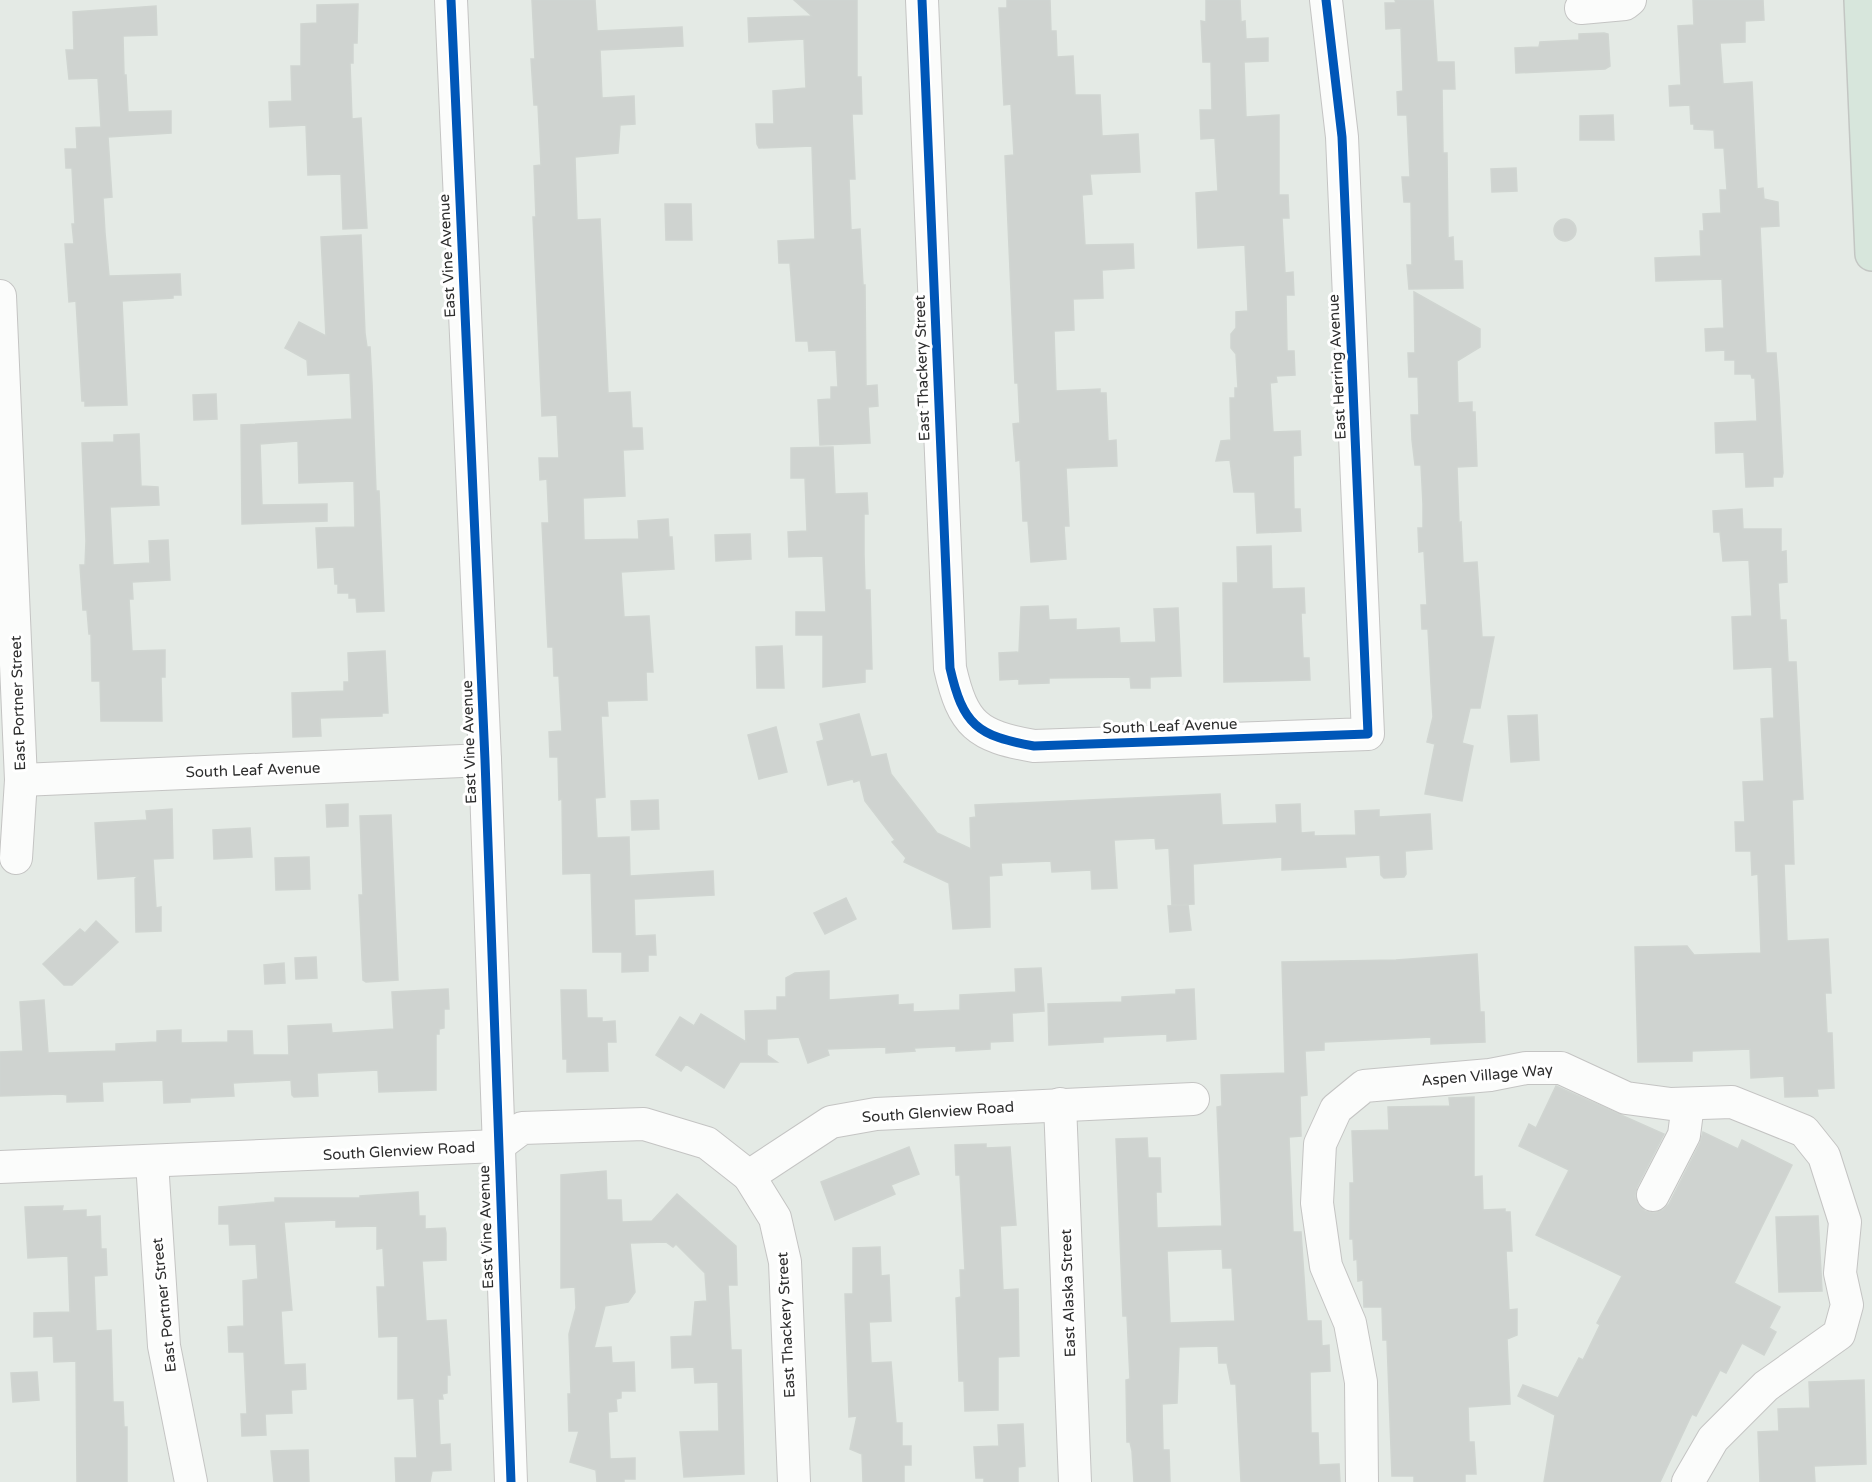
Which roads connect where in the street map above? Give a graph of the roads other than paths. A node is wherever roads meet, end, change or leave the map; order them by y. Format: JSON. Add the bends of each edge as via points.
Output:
{"nodes":[{"id":1,"x":451,"y":0,"type":"edge"},
{"id":2,"x":922,"y":0,"type":"edge"},
{"id":3,"x":1326,"y":0,"type":"edge"},
{"id":4,"x":1630,"y":0,"type":"edge"},
{"id":5,"x":1581,"y":8,"type":"dead end"},
{"id":6,"x":1865,"y":15,"type":"edge"},
{"id":7,"x":1872,"y":254,"type":"edge"},
{"id":8,"x":0,"y":296,"type":"edge"},
{"id":9,"x":977,"y":728,"type":"joint"},
{"id":10,"x":1368,"y":734,"type":"joint"},
{"id":11,"x":485,"y":760,"type":"junction"},
{"id":12,"x":21,"y":780,"type":"junction"},
{"id":13,"x":16,"y":858,"type":"dead end"},
{"id":14,"x":1192,"y":1099,"type":"dead end"},
{"id":15,"x":1060,"y":1104,"type":"junction"},
{"id":16,"x":1688,"y":1104,"type":"junction"},
{"id":17,"x":498,"y":1146,"type":"junction"},
{"id":18,"x":152,"y":1162,"type":"junction"},
{"id":19,"x":0,"y":1167,"type":"edge"},
{"id":20,"x":749,"y":1176,"type":"junction"},
{"id":21,"x":1653,"y":1195,"type":"dead end"},
{"id":22,"x":191,"y":1482,"type":"edge"},
{"id":23,"x":511,"y":1482,"type":"edge"},
{"id":24,"x":794,"y":1482,"type":"edge"},
{"id":25,"x":1075,"y":1482,"type":"edge"},
{"id":26,"x":1362,"y":1482,"type":"edge"},
{"id":27,"x":1688,"y":1482,"type":"edge"}],
"edges":[{"from":1,"to":11,"type":"street","name":"East Vine Avenue"},
{"from":2,"to":9,"type":"street","name":"East Thackery Street","via":[[950,668],[957,700]]},
{"from":3,"to":10,"type":"street","name":"East Herring Avenue","via":[[1342,137]]},
{"from":4,"to":5,"type":"street","via":[[1625,4]]},
{"from":6,"to":7,"type":"main road"},
{"from":8,"to":12,"type":"street","name":"East Portner Street"},
{"from":9,"to":10,"type":"street","name":"South Leaf Avenue","via":[[1004,741],[1034,746]]},
{"from":11,"to":12,"type":"street","name":"South Leaf Avenue"},
{"from":11,"to":17,"type":"street","name":"East Vine Avenue"},
{"from":12,"to":13,"type":"street","name":"East Portner Street"},
{"from":14,"to":15,"type":"street","name":"South Glenview Road"},
{"from":15,"to":20,"type":"street","name":"South Glenview Road","via":[[876,1114],[831,1122]]},
{"from":15,"to":25,"type":"street","name":"East Alaska Street"},
{"from":16,"to":21,"type":"street","via":[[1684,1135]]},
{"from":16,"to":26,"type":"street","name":"Aspen Village Way","via":[[1626,1098],[1561,1068],[1526,1068],[1364,1086],[1336,1109],[1320,1144],[1317,1203],[1326,1266],[1350,1323],[1361,1382]]},
{"from":16,"to":27,"type":"street","name":"Aspen Village Way","via":[[1732,1102],[1803,1131],[1824,1156],[1845,1222],[1840,1273],[1847,1305],[1839,1334],[1766,1386],[1713,1439]]},
{"from":17,"to":18,"type":"street","name":"South Glenview Road"},
{"from":17,"to":20,"type":"street","via":[[522,1128],[644,1124],[707,1143]]},
{"from":17,"to":23,"type":"street","name":"East Vine Avenue"},
{"from":18,"to":19,"type":"street","name":"South Glenview Road"},
{"from":18,"to":22,"type":"street","name":"East Portner Street","via":[[164,1347]]},
{"from":20,"to":24,"type":"street","name":"East Thackery Street","via":[[775,1218],[785,1262]]}]}
